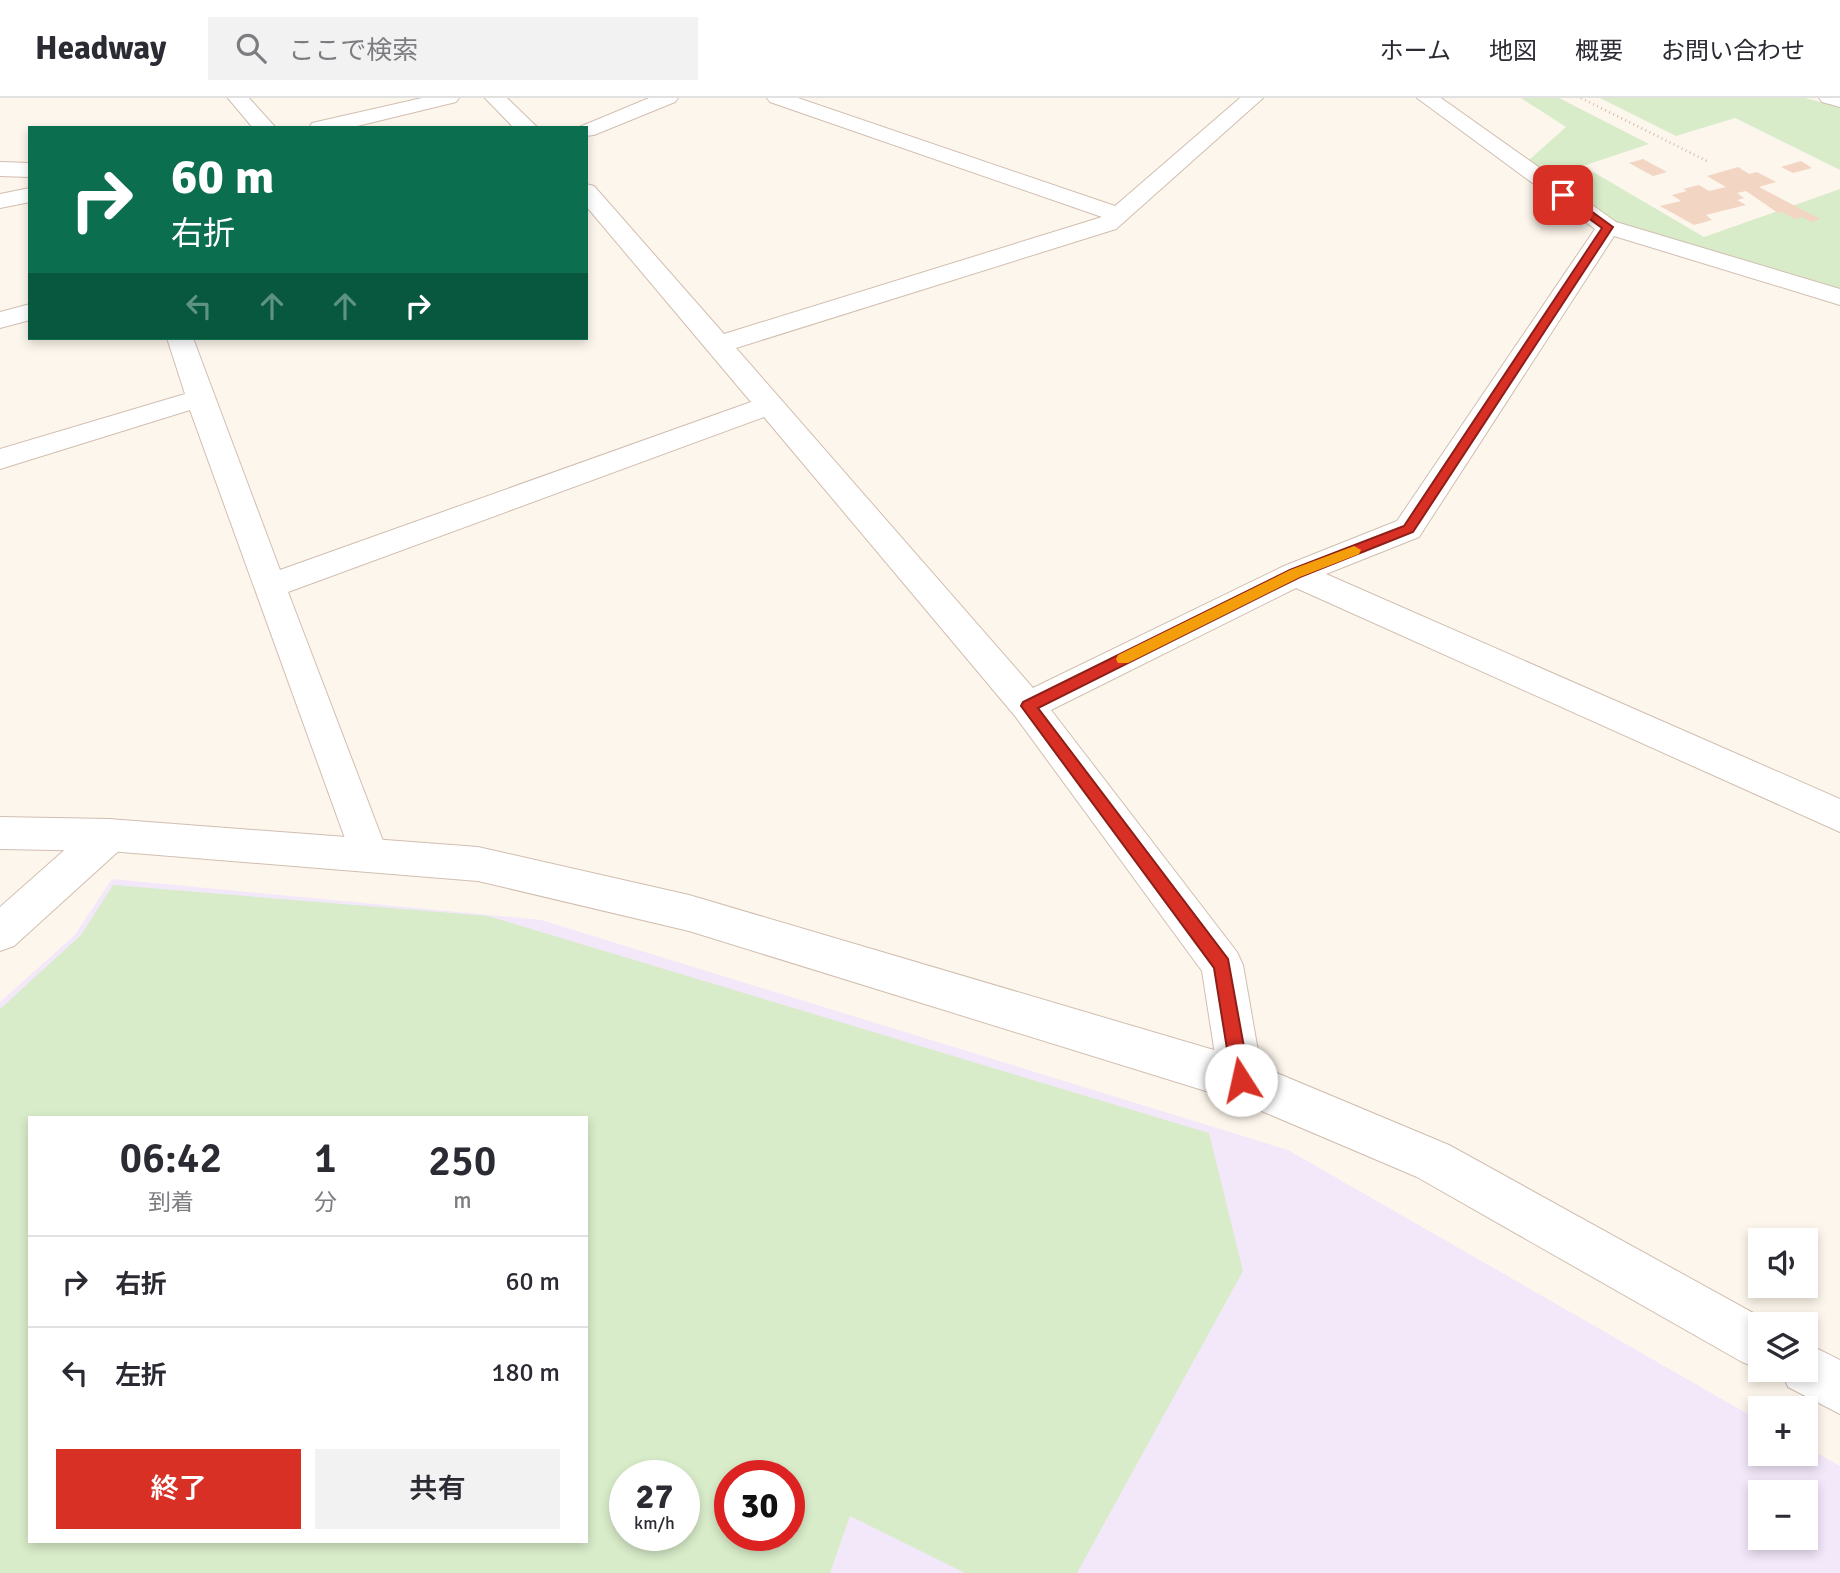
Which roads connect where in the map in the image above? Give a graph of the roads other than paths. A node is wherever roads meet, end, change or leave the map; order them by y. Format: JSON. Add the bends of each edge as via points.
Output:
{"nodes":[{"id":1,"x":238,"y":98,"type":"edge"},
{"id":2,"x":449,"y":98,"type":"edge"},
{"id":3,"x":495,"y":98,"type":"edge"},
{"id":4,"x":668,"y":98,"type":"edge"},
{"id":5,"x":777,"y":98,"type":"edge"},
{"id":6,"x":1253,"y":98,"type":"edge"},
{"id":7,"x":1427,"y":98,"type":"edge"},
{"id":8,"x":1829,"y":98,"type":"edge"},
{"id":9,"x":1840,"y":101,"type":"edge"},
{"id":10,"x":263,"y":126,"type":"edge"},
{"id":11,"x":329,"y":126,"type":"edge"},
{"id":12,"x":525,"y":126,"type":"edge"},
{"id":13,"x":588,"y":129,"type":"edge"},
{"id":14,"x":0,"y":169,"type":"edge"},
{"id":15,"x":28,"y":170,"type":"edge"},
{"id":16,"x":588,"y":193,"type":"edge"},
{"id":17,"x":28,"y":194,"type":"edge"},
{"id":18,"x":0,"y":201,"type":"edge"},
{"id":19,"x":1120,"y":215,"type":"junction"},
{"id":20,"x":1608,"y":227,"type":"junction"},
{"id":21,"x":1840,"y":297,"type":"edge"},
{"id":22,"x":28,"y":313,"type":"edge"},
{"id":23,"x":0,"y":320,"type":"edge"},
{"id":24,"x":181,"y":340,"type":"edge"},
{"id":25,"x":717,"y":345,"type":"junction"},
{"id":26,"x":200,"y":398,"type":"junction"},
{"id":27,"x":772,"y":405,"type":"junction"},
{"id":28,"x":0,"y":458,"type":"edge"},
{"id":29,"x":1295,"y":574,"type":"junction"},
{"id":30,"x":270,"y":586,"type":"junction"},
{"id":31,"x":1028,"y":706,"type":"junction"},
{"id":32,"x":1840,"y":816,"type":"edge"},
{"id":33,"x":0,"y":834,"type":"edge"},
{"id":34,"x":109,"y":835,"type":"junction"},
{"id":35,"x":369,"y":854,"type":"junction"},
{"id":36,"x":0,"y":933,"type":"edge"},
{"id":37,"x":1241,"y":1080,"type":"junction"},
{"id":38,"x":1748,"y":1337,"type":"edge"},
{"id":39,"x":1818,"y":1376,"type":"edge"},
{"id":40,"x":1840,"y":1388,"type":"edge"}],
"edges":[{"from":1,"to":10,"type":"street"},
{"from":2,"to":11,"type":"street"},
{"from":3,"to":12,"type":"street"},
{"from":4,"to":13,"type":"street"},
{"from":5,"to":19,"type":"street"},
{"from":6,"to":19,"type":"street"},
{"from":7,"to":20,"type":"street"},
{"from":8,"to":9,"type":"street"},
{"from":14,"to":15,"type":"street"},
{"from":16,"to":25,"type":"street"},
{"from":17,"to":18,"type":"street"},
{"from":19,"to":25,"type":"street","via":[[1108,224]]},
{"from":20,"to":21,"type":"street"},
{"from":20,"to":29,"type":"street","via":[[1408,529]]},
{"from":22,"to":23,"type":"street"},
{"from":24,"to":26,"type":"street"},
{"from":25,"to":27,"type":"street"},
{"from":26,"to":28,"type":"street"},
{"from":26,"to":30,"type":"street"},
{"from":27,"to":30,"type":"street"},
{"from":27,"to":31,"type":"street"},
{"from":29,"to":31,"type":"street"},
{"from":29,"to":32,"type":"street"},
{"from":30,"to":35,"type":"street"},
{"from":31,"to":37,"type":"street","via":[[1222,965]]},
{"from":33,"to":34,"type":"street"},
{"from":34,"to":35,"type":"street"},
{"from":34,"to":36,"type":"street"},
{"from":35,"to":37,"type":"street","via":[[478,864],[689,913]]},
{"from":37,"to":38,"type":"street","via":[[1433,1161]]},
{"from":39,"to":40,"type":"street"}]}
